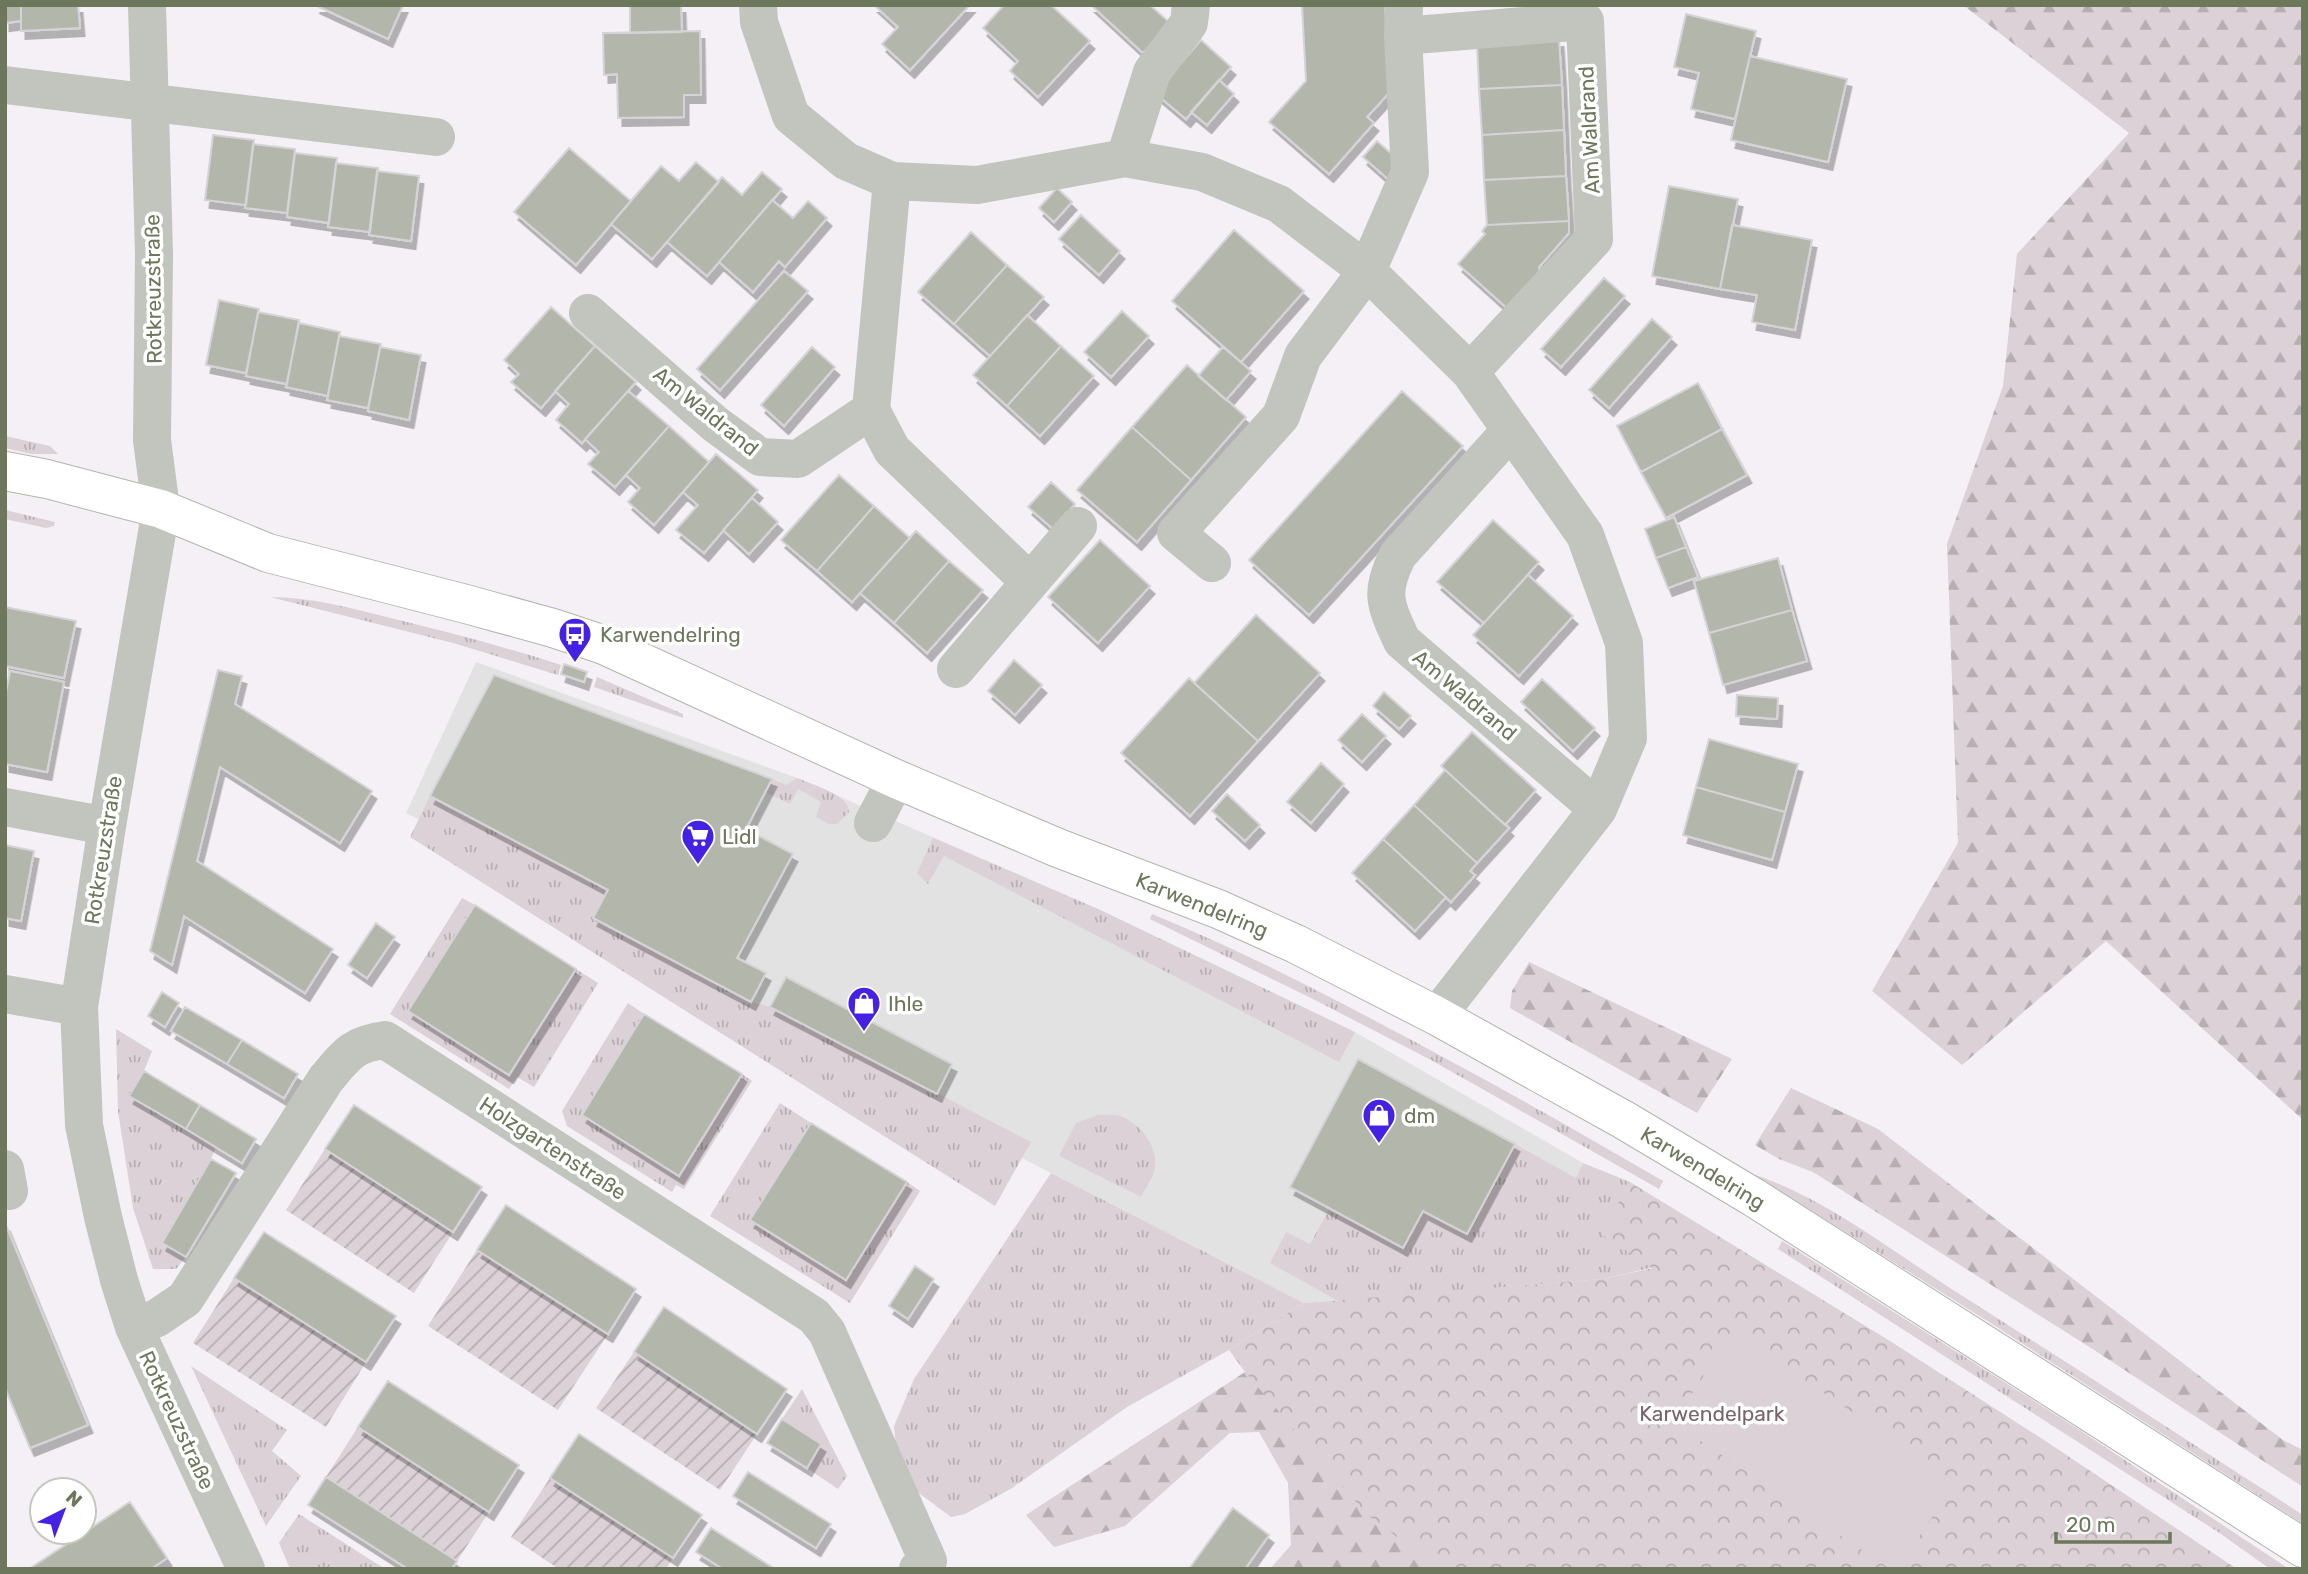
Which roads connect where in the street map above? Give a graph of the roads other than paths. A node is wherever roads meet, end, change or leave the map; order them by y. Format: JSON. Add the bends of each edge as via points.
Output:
{"nodes":[{"id":1,"x":147,"y":5,"type":"edge"},
{"id":2,"x":758,"y":5,"type":"edge"},
{"id":3,"x":1191,"y":5,"type":"edge"},
{"id":4,"x":1404,"y":21,"type":"edge"},
{"id":5,"x":5,"y":85,"type":"edge"},
{"id":6,"x":150,"y":104,"type":"junction"},
{"id":7,"x":436,"y":137,"type":"dead end"},
{"id":8,"x":1125,"y":158,"type":"junction"},
{"id":9,"x":892,"y":181,"type":"junction"},
{"id":10,"x":1367,"y":271,"type":"junction"},
{"id":11,"x":588,"y":313,"type":"dead end"},
{"id":12,"x":1470,"y":372,"type":"junction"},
{"id":13,"x":871,"y":410,"type":"junction"},
{"id":14,"x":1511,"y":430,"type":"junction"},
{"id":15,"x":5,"y":471,"type":"edge"},
{"id":16,"x":161,"y":509,"type":"junction"},
{"id":17,"x":1078,"y":526,"type":"dead end"},
{"id":18,"x":1212,"y":563,"type":"dead end"},
{"id":19,"x":1030,"y":582,"type":"junction"},
{"id":20,"x":956,"y":669,"type":"dead end"},
{"id":21,"x":895,"y":779,"type":"junction"},
{"id":22,"x":5,"y":807,"type":"edge"},
{"id":23,"x":1598,"y":809,"type":"junction"},
{"id":24,"x":873,"y":823,"type":"dead end"},
{"id":25,"x":107,"y":826,"type":"junction"},
{"id":26,"x":5,"y":994,"type":"edge"},
{"id":27,"x":79,"y":1007,"type":"junction"},
{"id":28,"x":1437,"y":1016,"type":"junction"},
{"id":29,"x":134,"y":1327,"type":"junction"},
{"id":30,"x":2303,"y":1548,"type":"edge"},
{"id":31,"x":246,"y":1569,"type":"edge"},
{"id":32,"x":918,"y":1569,"type":"edge"}],
"edges":[{"from":1,"to":6,"type":"street","name":"Rotkreuzstraße"},
{"from":2,"to":9,"type":"street","via":[[759,22],[791,116],[846,161]]},
{"from":3,"to":8,"type":"street","via":[[1189,23],[1152,72]]},
{"from":4,"to":10,"type":"street","name":"Am Waldrand","via":[[1409,172]]},
{"from":4,"to":12,"type":"street","name":"Am Waldrand","via":[[1585,21],[1594,239]]},
{"from":5,"to":6,"type":"street"},
{"from":6,"to":7,"type":"street"},
{"from":6,"to":16,"type":"street","name":"Rotkreuzstraße","via":[[152,440]]},
{"from":8,"to":9,"type":"street","via":[[977,186]]},
{"from":8,"to":10,"type":"street","via":[[1202,172],[1279,204]]},
{"from":9,"to":13,"type":"street"},
{"from":10,"to":12,"type":"street"},
{"from":10,"to":18,"type":"street","name":"Am Waldrand","via":[[1303,356],[1281,416],[1176,533]]},
{"from":11,"to":13,"type":"street","name":"Am Waldrand","via":[[715,424],[760,457],[798,459]]},
{"from":12,"to":14,"type":"street"},
{"from":13,"to":19,"type":"street","via":[[892,450]]},
{"from":14,"to":23,"type":"street","via":[[1585,536],[1624,643],[1628,738]]},
{"from":14,"to":23,"type":"street","name":"Am Waldrand","via":[[1398,555],[1385,594],[1389,614],[1402,641]]},
{"from":15,"to":16,"type":"main road","name":"Karwendelring"},
{"from":16,"to":21,"type":"main road","name":"Karwendelring","via":[[268,553],[479,607],[604,645]]},
{"from":16,"to":25,"type":"street","name":"Rotkreuzstraße"},
{"from":17,"to":19,"type":"street"},
{"from":19,"to":20,"type":"street"},
{"from":21,"to":24,"type":"street"},
{"from":21,"to":28,"type":"main road","name":"Karwendelring","via":[[1218,909]]},
{"from":22,"to":25,"type":"street"},
{"from":23,"to":28,"type":"street"},
{"from":25,"to":27,"type":"street","name":"Rotkreuzstraße"},
{"from":26,"to":27,"type":"street"},
{"from":27,"to":29,"type":"street","name":"Rotkreuzstraße","via":[[84,1125],[103,1217]]},
{"from":28,"to":30,"type":"main road","name":"Karwendelring","via":[[1753,1197]]},
{"from":29,"to":31,"type":"street","name":"Rotkreuzstraße"},
{"from":29,"to":32,"type":"street","name":"Holzgartenstraße","via":[[158,1318],[185,1299],[344,1057],[364,1043],[385,1041],[814,1316],[827,1332],[928,1561]]}]}
